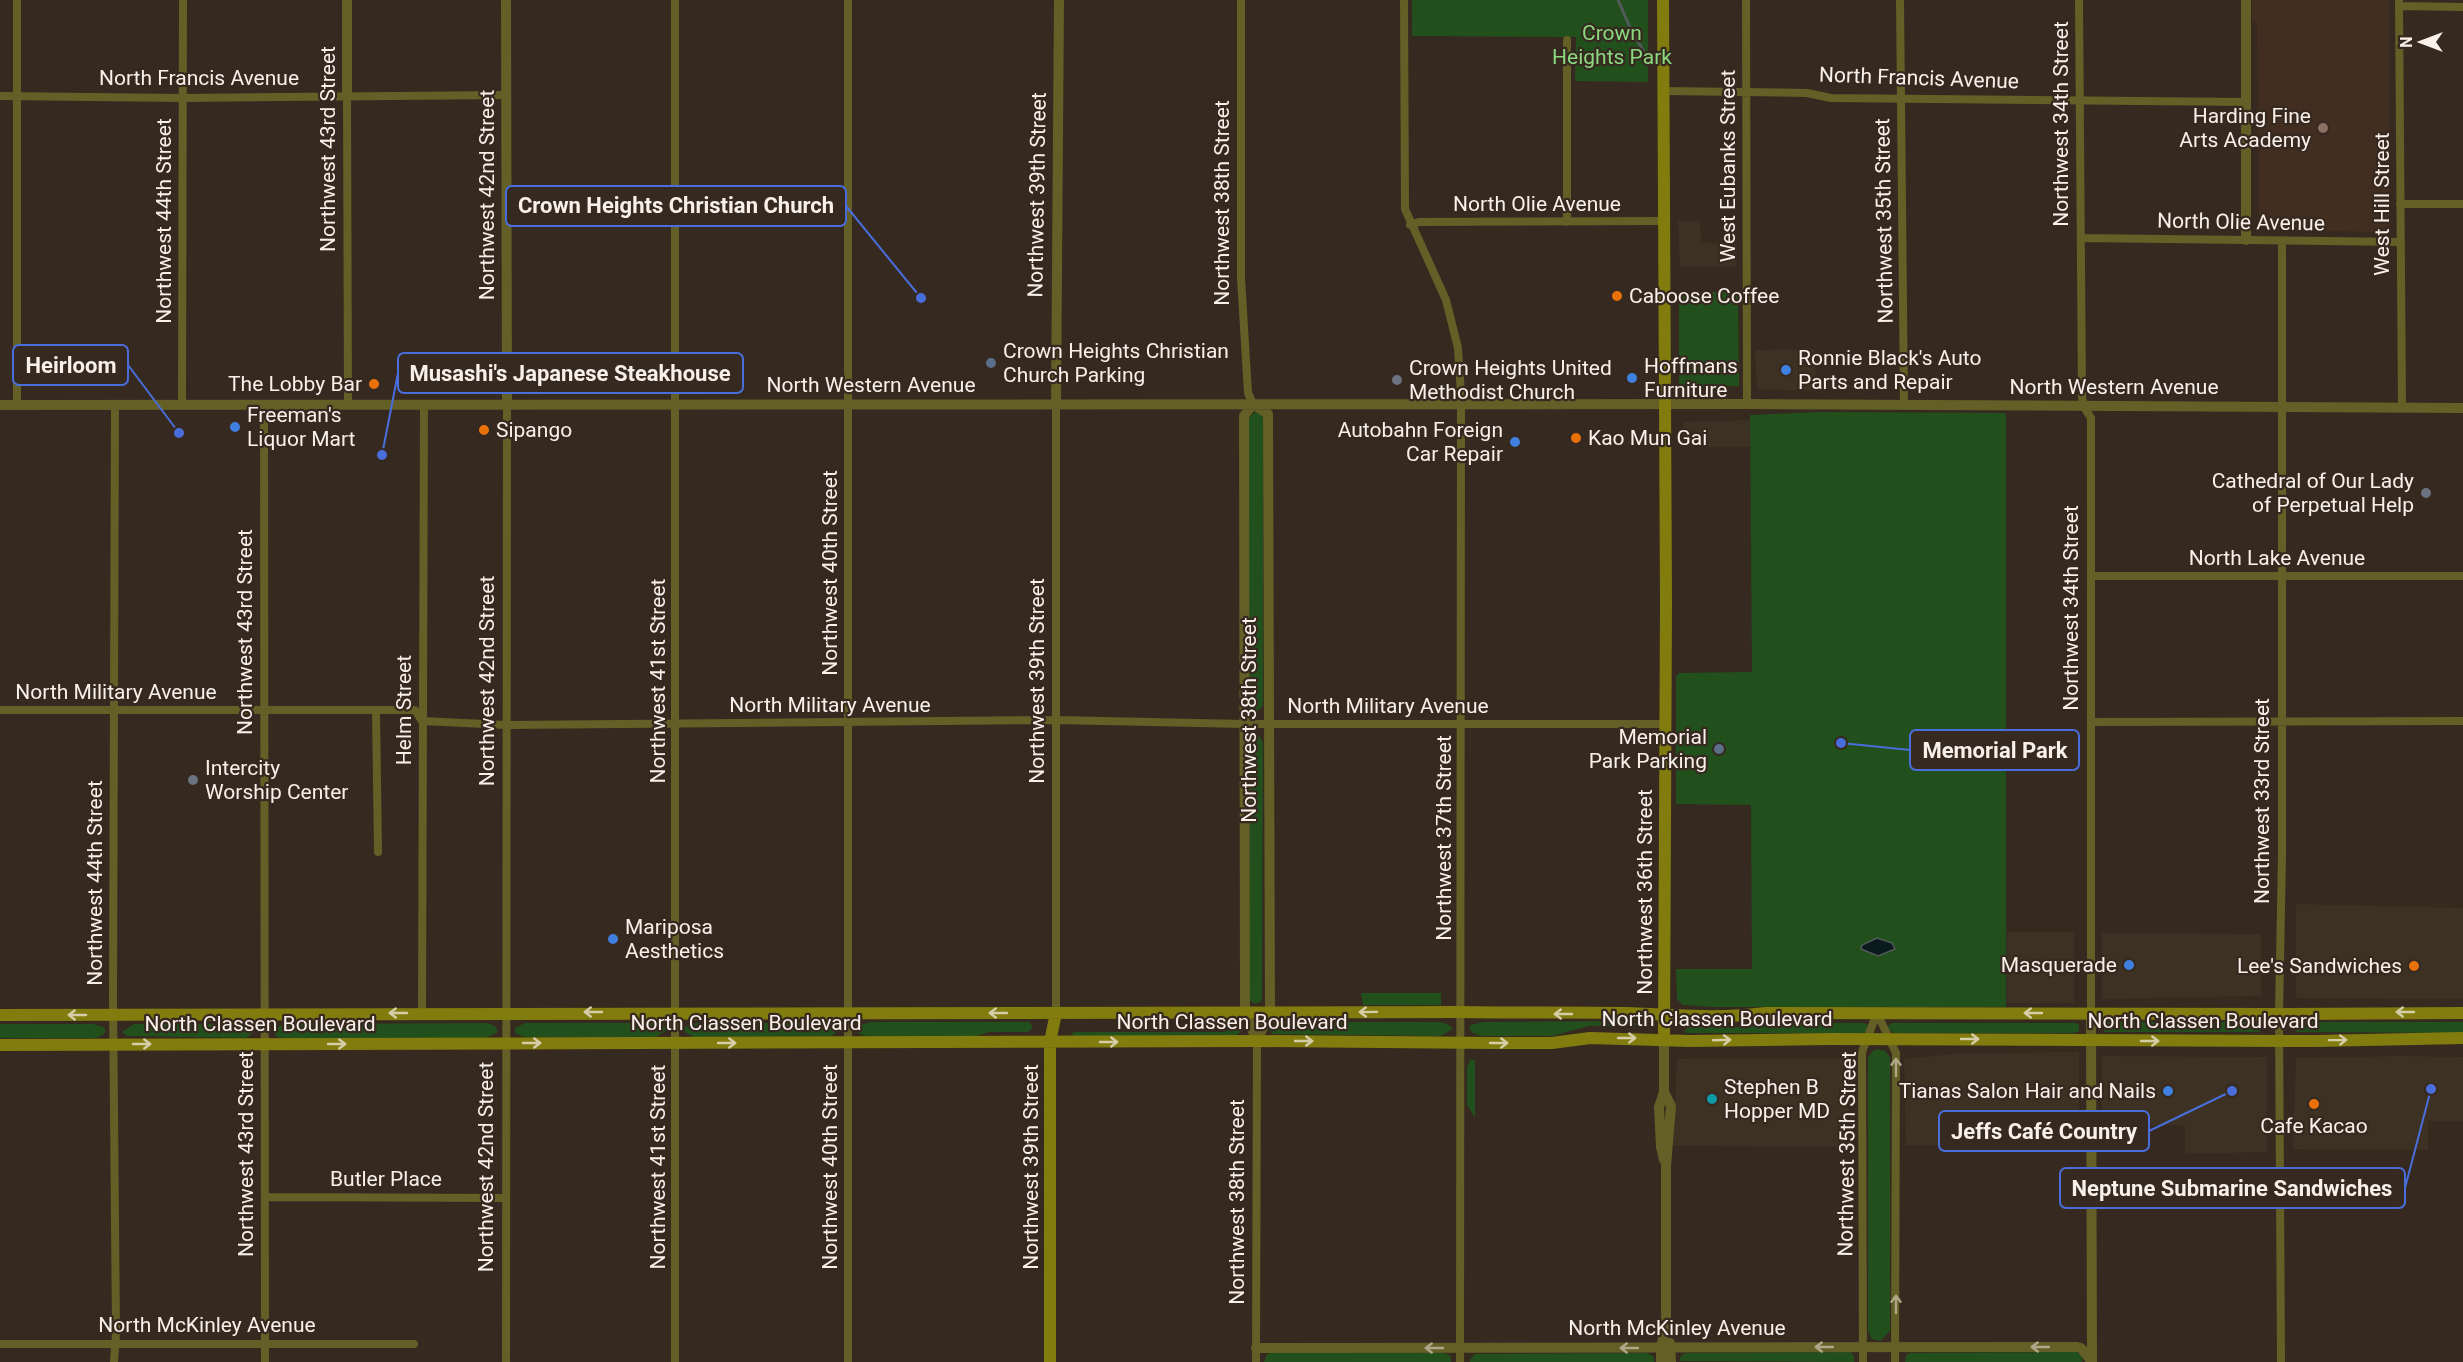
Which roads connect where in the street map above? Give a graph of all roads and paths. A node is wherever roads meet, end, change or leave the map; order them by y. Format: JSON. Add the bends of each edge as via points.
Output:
{"nodes":[{"id":1,"x":17,"y":0,"type":"edge"},
{"id":2,"x":183,"y":0,"type":"edge"},
{"id":3,"x":347,"y":0,"type":"edge"},
{"id":4,"x":506,"y":0,"type":"edge"},
{"id":5,"x":675,"y":0,"type":"edge"},
{"id":6,"x":848,"y":0,"type":"edge"},
{"id":7,"x":1059,"y":0,"type":"edge"},
{"id":8,"x":1241,"y":0,"type":"edge"},
{"id":9,"x":1404,"y":0,"type":"edge"},
{"id":10,"x":1663,"y":0,"type":"edge"},
{"id":11,"x":1746,"y":0,"type":"edge"},
{"id":12,"x":1900,"y":0,"type":"edge"},
{"id":13,"x":2079,"y":0,"type":"edge"},
{"id":14,"x":2246,"y":0,"type":"edge"},
{"id":15,"x":2400,"y":3,"type":"edge"},
{"id":16,"x":2463,"y":6,"type":"edge"},
{"id":17,"x":1567,"y":40,"type":"dead end"},
{"id":18,"x":1664,"y":91,"type":"junction"},
{"id":19,"x":1746,"y":92,"type":"junction"},
{"id":20,"x":347,"y":95,"type":"junction"},
{"id":21,"x":507,"y":95,"type":"junction"},
{"id":22,"x":0,"y":96,"type":"edge"},
{"id":23,"x":17,"y":96,"type":"junction"},
{"id":24,"x":182,"y":98,"type":"junction"},
{"id":25,"x":1900,"y":99,"type":"junction"},
{"id":26,"x":2080,"y":99,"type":"junction"},
{"id":27,"x":2246,"y":102,"type":"junction"},
{"id":28,"x":2400,"y":204,"type":"junction"},
{"id":29,"x":2463,"y":204,"type":"edge"},
{"id":30,"x":1665,"y":221,"type":"junction"},
{"id":31,"x":1567,"y":222,"type":"junction"},
{"id":32,"x":1410,"y":225,"type":"junction"},
{"id":33,"x":2081,"y":238,"type":"junction"},
{"id":34,"x":2246,"y":240,"type":"junction"},
{"id":35,"x":2282,"y":241,"type":"junction"},
{"id":36,"x":2400,"y":242,"type":"junction"},
{"id":37,"x":1253,"y":404,"type":"junction"},
{"id":38,"x":1461,"y":404,"type":"junction"},
{"id":39,"x":1664,"y":404,"type":"junction"},
{"id":40,"x":1747,"y":404,"type":"junction"},
{"id":41,"x":0,"y":405,"type":"edge"},
{"id":42,"x":115,"y":405,"type":"junction"},
{"id":43,"x":182,"y":405,"type":"junction"},
{"id":44,"x":264,"y":405,"type":"junction"},
{"id":45,"x":348,"y":405,"type":"junction"},
{"id":46,"x":676,"y":405,"type":"junction"},
{"id":47,"x":848,"y":405,"type":"junction"},
{"id":48,"x":1056,"y":405,"type":"junction"},
{"id":49,"x":1904,"y":405,"type":"junction"},
{"id":50,"x":17,"y":406,"type":"junction"},
{"id":51,"x":424,"y":406,"type":"junction"},
{"id":52,"x":507,"y":406,"type":"junction"},
{"id":53,"x":2084,"y":407,"type":"junction"},
{"id":54,"x":2282,"y":408,"type":"junction"},
{"id":55,"x":2402,"y":408,"type":"junction"},
{"id":56,"x":2463,"y":408,"type":"edge"},
{"id":57,"x":2091,"y":576,"type":"junction"},
{"id":58,"x":2282,"y":576,"type":"junction"},
{"id":59,"x":2463,"y":576,"type":"edge"},
{"id":60,"x":0,"y":710,"type":"edge"},
{"id":61,"x":114,"y":710,"type":"junction"},
{"id":62,"x":376,"y":710,"type":"junction"},
{"id":63,"x":265,"y":711,"type":"junction"},
{"id":64,"x":1056,"y":720,"type":"junction"},
{"id":65,"x":422,"y":721,"type":"junction"},
{"id":66,"x":2091,"y":722,"type":"junction"},
{"id":67,"x":2282,"y":722,"type":"junction"},
{"id":68,"x":2463,"y":722,"type":"edge"},
{"id":69,"x":848,"y":723,"type":"junction"},
{"id":70,"x":1268,"y":723,"type":"junction"},
{"id":71,"x":675,"y":724,"type":"junction"},
{"id":72,"x":1245,"y":724,"type":"junction"},
{"id":73,"x":1461,"y":724,"type":"junction"},
{"id":74,"x":1666,"y":724,"type":"junction"},
{"id":75,"x":506,"y":725,"type":"junction"},
{"id":76,"x":378,"y":852,"type":"dead end"},
{"id":77,"x":1245,"y":1012,"type":"junction"},
{"id":78,"x":1270,"y":1012,"type":"junction"},
{"id":79,"x":1462,"y":1012,"type":"junction"},
{"id":80,"x":2463,"y":1012,"type":"edge"},
{"id":81,"x":266,"y":1013,"type":"junction"},
{"id":82,"x":422,"y":1013,"type":"junction"},
{"id":83,"x":506,"y":1013,"type":"junction"},
{"id":84,"x":676,"y":1013,"type":"junction"},
{"id":85,"x":848,"y":1013,"type":"junction"},
{"id":86,"x":1056,"y":1013,"type":"junction"},
{"id":87,"x":1876,"y":1013,"type":"junction"},
{"id":88,"x":2091,"y":1013,"type":"junction"},
{"id":89,"x":113,"y":1014,"type":"junction"},
{"id":90,"x":2279,"y":1014,"type":"junction"},
{"id":91,"x":0,"y":1015,"type":"edge"},
{"id":92,"x":1664,"y":1015,"type":"junction"},
{"id":93,"x":2463,"y":1038,"type":"edge"},
{"id":94,"x":1867,"y":1039,"type":"junction"},
{"id":95,"x":1890,"y":1039,"type":"junction"},
{"id":96,"x":1664,"y":1040,"type":"junction"},
{"id":97,"x":2279,"y":1040,"type":"junction"},
{"id":98,"x":1257,"y":1041,"type":"junction"},
{"id":99,"x":2091,"y":1041,"type":"junction"},
{"id":100,"x":848,"y":1042,"type":"junction"},
{"id":101,"x":1050,"y":1042,"type":"junction"},
{"id":102,"x":1462,"y":1042,"type":"junction"},
{"id":103,"x":506,"y":1043,"type":"junction"},
{"id":104,"x":676,"y":1043,"type":"junction"},
{"id":105,"x":114,"y":1044,"type":"junction"},
{"id":106,"x":265,"y":1044,"type":"junction"},
{"id":107,"x":0,"y":1045,"type":"edge"},
{"id":108,"x":265,"y":1197,"type":"junction"},
{"id":109,"x":506,"y":1198,"type":"junction"},
{"id":110,"x":0,"y":1344,"type":"edge"},
{"id":111,"x":414,"y":1344,"type":"dead end"},
{"id":112,"x":115,"y":1345,"type":"junction"},
{"id":113,"x":265,"y":1345,"type":"junction"},
{"id":114,"x":1863,"y":1347,"type":"junction"},
{"id":115,"x":1256,"y":1348,"type":"junction"},
{"id":116,"x":1460,"y":1348,"type":"junction"},
{"id":117,"x":1666,"y":1348,"type":"junction"},
{"id":118,"x":1896,"y":1348,"type":"junction"},
{"id":119,"x":114,"y":1362,"type":"edge"},
{"id":120,"x":265,"y":1362,"type":"edge"},
{"id":121,"x":506,"y":1362,"type":"edge"},
{"id":122,"x":675,"y":1362,"type":"edge"},
{"id":123,"x":848,"y":1362,"type":"edge"},
{"id":124,"x":1050,"y":1362,"type":"edge"},
{"id":125,"x":1256,"y":1362,"type":"edge"},
{"id":126,"x":1460,"y":1362,"type":"edge"},
{"id":127,"x":1660,"y":1362,"type":"edge"},
{"id":128,"x":1671,"y":1362,"type":"edge"},
{"id":129,"x":1863,"y":1362,"type":"edge"},
{"id":130,"x":1895,"y":1362,"type":"edge"},
{"id":131,"x":2092,"y":1362,"type":"edge"},
{"id":132,"x":2281,"y":1362,"type":"edge"}],
"edges":[{"from":1,"to":23,"type":"street"},
{"from":2,"to":24,"type":"street","name":"Northwest 44th Street"},
{"from":3,"to":20,"type":"street","name":"Northwest 43rd Street"},
{"from":4,"to":21,"type":"street","name":"Northwest 42nd Street"},
{"from":5,"to":46,"type":"street","name":"Northwest 41st Street"},
{"from":6,"to":47,"type":"street","name":"Northwest 40th Street"},
{"from":7,"to":48,"type":"street","name":"Northwest 39th Street"},
{"from":8,"to":37,"type":"street","name":"Northwest 38th Street","via":[[1242,304],[1248,393]]},
{"from":9,"to":32,"type":"street","name":"Northwest 37th Street","via":[[1404,203]]},
{"from":10,"to":18,"type":"main road"},
{"from":11,"to":19,"type":"street","name":"West Eubanks Street"},
{"from":12,"to":25,"type":"street","name":"Northwest 35th Street"},
{"from":13,"to":26,"type":"street","name":"Northwest 34th Street"},
{"from":14,"to":27,"type":"street"},
{"from":15,"to":16,"type":"street"},
{"from":15,"to":28,"type":"street","name":"West Hill Street"},
{"from":17,"to":31,"type":"street"},
{"from":18,"to":19,"type":"street","name":"North Francis Avenue"},
{"from":18,"to":30,"type":"main road"},
{"from":19,"to":25,"type":"street","name":"North Francis Avenue"},
{"from":19,"to":40,"type":"street","name":"West Eubanks Street"},
{"from":20,"to":21,"type":"street","name":"North Francis Avenue"},
{"from":20,"to":24,"type":"street","name":"North Francis Avenue"},
{"from":20,"to":45,"type":"street","name":"Northwest 43rd Street"},
{"from":21,"to":52,"type":"street","name":"Northwest 42nd Street"},
{"from":22,"to":23,"type":"street","name":"North Francis Avenue"},
{"from":23,"to":24,"type":"street","name":"North Francis Avenue"},
{"from":23,"to":50,"type":"street"},
{"from":24,"to":43,"type":"street","name":"Northwest 44th Street"},
{"from":25,"to":26,"type":"street","name":"North Francis Avenue"},
{"from":25,"to":49,"type":"street","name":"Northwest 35th Street"},
{"from":26,"to":27,"type":"street","name":"North Francis Avenue"},
{"from":26,"to":33,"type":"street","name":"Northwest 34th Street"},
{"from":27,"to":34,"type":"street"},
{"from":28,"to":29,"type":"street"},
{"from":28,"to":36,"type":"street","name":"West Hill Street"},
{"from":30,"to":31,"type":"street","name":"North Olie Avenue"},
{"from":30,"to":39,"type":"main road","name":"Northwest 36th Street"},
{"from":31,"to":32,"type":"street","name":"North Olie Avenue"},
{"from":32,"to":38,"type":"street","name":"Northwest 37th Street","via":[[1451,317],[1459,358]]},
{"from":33,"to":34,"type":"street","name":"North Olie Avenue"},
{"from":33,"to":53,"type":"street","name":"Northwest 34th Street"},
{"from":34,"to":35,"type":"street","name":"North Olie Avenue"},
{"from":35,"to":36,"type":"street","name":"North Olie Avenue"},
{"from":35,"to":54,"type":"street","name":"Northwest 33rd Street"},
{"from":36,"to":55,"type":"street","name":"West Hill Street"},
{"from":37,"to":38,"type":"street","name":"North Western Avenue"},
{"from":37,"to":48,"type":"street","name":"North Western Avenue"},
{"from":37,"to":70,"type":"street","name":"Northwest 38th Street","via":[[1268,414]]},
{"from":37,"to":72,"type":"street","name":"Northwest 38th Street","via":[[1244,416]]},
{"from":38,"to":39,"type":"street","name":"North Western Avenue"},
{"from":38,"to":73,"type":"street","name":"Northwest 37th Street"},
{"from":39,"to":40,"type":"street","name":"North Western Avenue"},
{"from":39,"to":74,"type":"main road","name":"Northwest 36th Street"},
{"from":40,"to":49,"type":"street","name":"North Western Avenue"},
{"from":41,"to":50,"type":"street","name":"North Western Avenue"},
{"from":42,"to":43,"type":"street","name":"North Western Avenue"},
{"from":42,"to":50,"type":"street","name":"North Western Avenue"},
{"from":42,"to":61,"type":"street","name":"Northwest 44th Street"},
{"from":43,"to":44,"type":"street","name":"North Western Avenue"},
{"from":44,"to":45,"type":"street","name":"North Western Avenue"},
{"from":44,"to":63,"type":"street","name":"Northwest 43rd Street"},
{"from":45,"to":51,"type":"street","name":"North Western Avenue"},
{"from":46,"to":47,"type":"street","name":"North Western Avenue"},
{"from":46,"to":52,"type":"street","name":"North Western Avenue"},
{"from":46,"to":71,"type":"street","name":"Northwest 41st Street"},
{"from":47,"to":48,"type":"street","name":"North Western Avenue"},
{"from":47,"to":69,"type":"street","name":"Northwest 40th Street"},
{"from":48,"to":64,"type":"street","name":"Northwest 39th Street"},
{"from":49,"to":53,"type":"street","name":"North Western Avenue"},
{"from":51,"to":52,"type":"street","name":"North Western Avenue"},
{"from":51,"to":65,"type":"street","name":"Helm Street"},
{"from":52,"to":75,"type":"street","name":"Northwest 42nd Street"},
{"from":53,"to":54,"type":"street","name":"North Western Avenue"},
{"from":53,"to":57,"type":"street","name":"Northwest 34th Street","via":[[2091,418]]},
{"from":54,"to":55,"type":"street","name":"North Western Avenue"},
{"from":54,"to":58,"type":"street","name":"Northwest 33rd Street"},
{"from":55,"to":56,"type":"street","name":"North Western Avenue"},
{"from":57,"to":58,"type":"street","name":"North Lake Avenue"},
{"from":57,"to":66,"type":"street","name":"Northwest 34th Street"},
{"from":58,"to":59,"type":"street","name":"North Lake Avenue"},
{"from":58,"to":67,"type":"street","name":"Northwest 33rd Street"},
{"from":60,"to":61,"type":"street","name":"North Military Avenue"},
{"from":61,"to":63,"type":"street","name":"North Military Avenue"},
{"from":61,"to":89,"type":"street","name":"Northwest 44th Street"},
{"from":62,"to":63,"type":"street","name":"North Military Avenue"},
{"from":62,"to":65,"type":"street","name":"North Military Avenue","via":[[415,710]]},
{"from":62,"to":76,"type":"street"},
{"from":63,"to":81,"type":"street","name":"Northwest 43rd Street"},
{"from":64,"to":69,"type":"street","name":"North Military Avenue"},
{"from":64,"to":72,"type":"street","name":"North Military Avenue"},
{"from":64,"to":86,"type":"street","name":"Northwest 39th Street"},
{"from":65,"to":75,"type":"street","name":"North Military Avenue"},
{"from":65,"to":82,"type":"street","name":"Helm Street"},
{"from":66,"to":67,"type":"street"},
{"from":66,"to":88,"type":"street","name":"Northwest 34th Street"},
{"from":67,"to":68,"type":"street"},
{"from":67,"to":90,"type":"street","name":"Northwest 33rd Street"},
{"from":69,"to":71,"type":"street","name":"North Military Avenue"},
{"from":69,"to":85,"type":"street","name":"Northwest 40th Street"},
{"from":70,"to":72,"type":"street","name":"North Military Avenue"},
{"from":70,"to":73,"type":"street","name":"North Military Avenue"},
{"from":70,"to":78,"type":"street","name":"Northwest 38th Street"},
{"from":71,"to":75,"type":"street","name":"North Military Avenue"},
{"from":71,"to":84,"type":"street","name":"Northwest 41st Street"},
{"from":72,"to":77,"type":"street","name":"Northwest 38th Street"},
{"from":73,"to":74,"type":"street","name":"North Military Avenue"},
{"from":73,"to":79,"type":"street","name":"Northwest 37th Street"},
{"from":74,"to":92,"type":"main road","name":"Northwest 36th Street"},
{"from":75,"to":83,"type":"street","name":"Northwest 42nd Street"},
{"from":77,"to":78,"type":"main road","name":"North Classen Boulevard"},
{"from":77,"to":86,"type":"main road","name":"North Classen Boulevard"},
{"from":77,"to":98,"type":"street","name":"Northwest 38th Street"},
{"from":79,"to":78,"type":"main road","name":"North Classen Boulevard","one_way":true},
{"from":78,"to":98,"type":"street","name":"Northwest 38th Street"},
{"from":92,"to":79,"type":"main road","name":"North Classen Boulevard","one_way":true},
{"from":79,"to":102,"type":"street","name":"Northwest 37th Street"},
{"from":80,"to":90,"type":"main road","name":"North Classen Boulevard","one_way":true},
{"from":82,"to":81,"type":"main road","name":"North Classen Boulevard","one_way":true},
{"from":81,"to":89,"type":"main road","name":"North Classen Boulevard"},
{"from":81,"to":106,"type":"street","name":"Northwest 43rd Street"},
{"from":82,"to":83,"type":"main road","name":"North Classen Boulevard"},
{"from":84,"to":83,"type":"main road","name":"North Classen Boulevard","one_way":true},
{"from":83,"to":103,"type":"street","name":"Northwest 42nd Street"},
{"from":84,"to":85,"type":"main road","name":"North Classen Boulevard"},
{"from":84,"to":104,"type":"street","name":"Northwest 41st Street"},
{"from":86,"to":85,"type":"main road","name":"North Classen Boulevard","one_way":true},
{"from":85,"to":100,"type":"street","name":"Northwest 40th Street"},
{"from":86,"to":101,"type":"main road","name":"Northwest 39th Street"},
{"from":88,"to":87,"type":"main road","name":"North Classen Boulevard","one_way":true},
{"from":87,"to":92,"type":"main road","name":"North Classen Boulevard"},
{"from":87,"to":94,"type":"street","name":"Northwest 35th Street"},
{"from":87,"to":95,"type":"street"},
{"from":88,"to":90,"type":"main road","name":"North Classen Boulevard"},
{"from":88,"to":99,"type":"street","name":"Northwest 34th Street"},
{"from":89,"to":91,"type":"main road","name":"North Classen Boulevard","one_way":true},
{"from":89,"to":105,"type":"street","name":"Northwest 44th Street"},
{"from":90,"to":97,"type":"street","name":"Northwest 33rd Street"},
{"from":92,"to":96,"type":"main road","name":"Northwest 36th Street"},
{"from":97,"to":93,"type":"main road","name":"North Classen Boulevard","one_way":true},
{"from":94,"to":95,"type":"main road","name":"North Classen Boulevard"},
{"from":96,"to":94,"type":"main road","name":"North Classen Boulevard","one_way":true},
{"from":94,"to":114,"type":"street","name":"Northwest 35th Street","via":[[1862,1052]]},
{"from":95,"to":99,"type":"main road","name":"North Classen Boulevard","one_way":true},
{"from":118,"to":95,"type":"street","one_way":true,"via":[[1896,1053]]},
{"from":102,"to":96,"type":"main road","name":"North Classen Boulevard","one_way":true},
{"from":96,"to":117,"type":"street","name":"Northwest 36th Street","via":[[1664,1092],[1671,1106],[1666,1166]]},
{"from":99,"to":97,"type":"main road","name":"North Classen Boulevard","one_way":true},
{"from":97,"to":132,"type":"street","name":"Northwest 33rd Street"},
{"from":101,"to":98,"type":"main road","name":"North Classen Boulevard","one_way":true},
{"from":98,"to":102,"type":"main road","name":"North Classen Boulevard","one_way":true},
{"from":98,"to":115,"type":"street","name":"Northwest 38th Street"},
{"from":99,"to":131,"type":"street","name":"Northwest 34th Street"},
{"from":100,"to":101,"type":"main road","name":"North Classen Boulevard"},
{"from":104,"to":100,"type":"main road","name":"North Classen Boulevard","one_way":true},
{"from":100,"to":123,"type":"street","name":"Northwest 40th Street"},
{"from":101,"to":124,"type":"main road","name":"Northwest 39th Street"},
{"from":102,"to":116,"type":"street","name":"Northwest 37th Street"},
{"from":103,"to":104,"type":"main road","name":"North Classen Boulevard","one_way":true},
{"from":106,"to":103,"type":"main road","name":"North Classen Boulevard","one_way":true},
{"from":103,"to":109,"type":"street","name":"Northwest 42nd Street"},
{"from":104,"to":122,"type":"street","name":"Northwest 41st Street"},
{"from":105,"to":106,"type":"main road","name":"North Classen Boulevard","one_way":true},
{"from":105,"to":107,"type":"main road","name":"North Classen Boulevard"},
{"from":105,"to":112,"type":"street","name":"Northwest 44th Street"},
{"from":106,"to":108,"type":"street","name":"Northwest 43rd Street"},
{"from":108,"to":109,"type":"street","name":"Butler Place"},
{"from":108,"to":113,"type":"street","name":"Northwest 43rd Street"},
{"from":109,"to":121,"type":"street","name":"Northwest 42nd Street"},
{"from":110,"to":112,"type":"street","name":"North McKinley Avenue"},
{"from":111,"to":113,"type":"street","name":"North McKinley Avenue"},
{"from":112,"to":113,"type":"street","name":"North McKinley Avenue"},
{"from":112,"to":119,"type":"street","name":"Northwest 44th Street"},
{"from":113,"to":120,"type":"street","name":"Northwest 43rd Street"},
{"from":114,"to":117,"type":"street","name":"North McKinley Avenue","one_way":true},
{"from":114,"to":118,"type":"street","name":"North McKinley Avenue"},
{"from":114,"to":129,"type":"street","name":"Northwest 35th Street"},
{"from":116,"to":115,"type":"street","name":"North McKinley Avenue","one_way":true},
{"from":115,"to":125,"type":"street","name":"Northwest 38th Street"},
{"from":117,"to":116,"type":"street","name":"North McKinley Avenue","one_way":true},
{"from":116,"to":126,"type":"street","name":"Northwest 37th Street"},
{"from":117,"to":127,"type":"street","name":"Northwest 36th Street"},
{"from":117,"to":128,"type":"street","name":"Northwest 36th Street"},
{"from":118,"to":130,"type":"street"},
{"from":131,"to":118,"type":"street","name":"North McKinley Avenue","one_way":true,"via":[[2077,1347]]}]}
